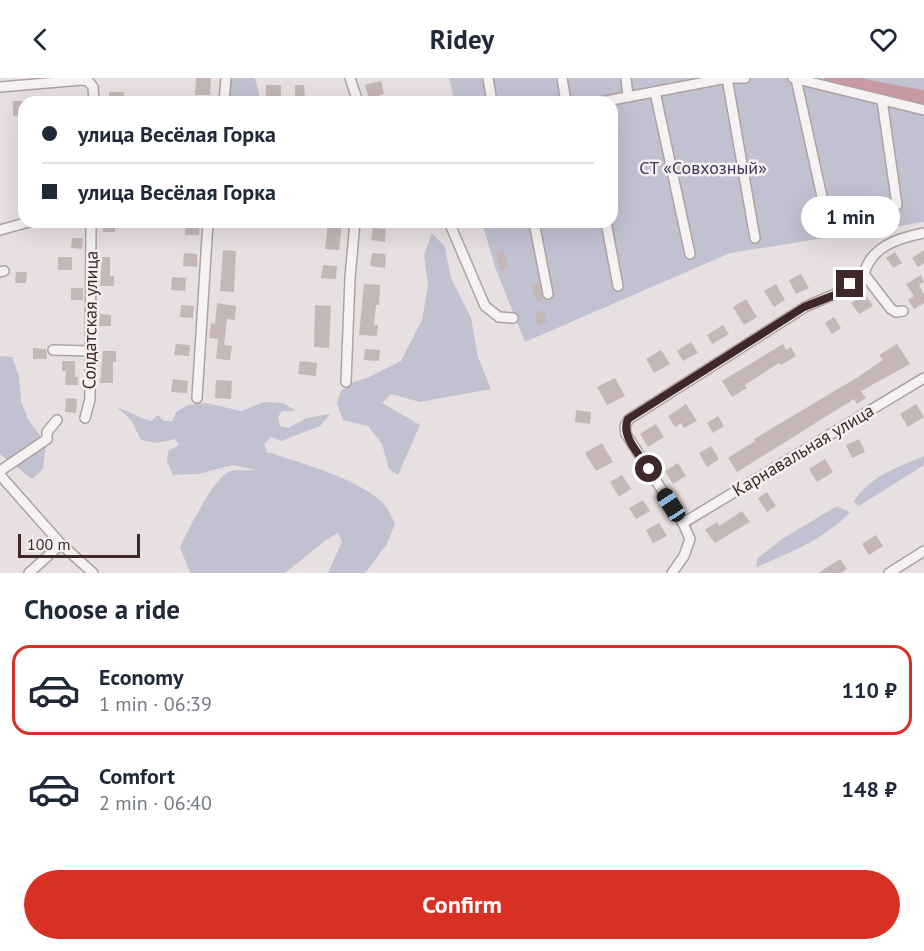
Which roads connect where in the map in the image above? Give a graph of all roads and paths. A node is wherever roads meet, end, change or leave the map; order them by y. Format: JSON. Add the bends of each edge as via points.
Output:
{"nodes":[{"id":1,"x":226,"y":78,"type":"edge"},
{"id":2,"x":350,"y":78,"type":"edge"},
{"id":3,"x":488,"y":78,"type":"edge"},
{"id":4,"x":562,"y":78,"type":"edge"},
{"id":5,"x":626,"y":78,"type":"edge"},
{"id":6,"x":727,"y":78,"type":"edge"},
{"id":7,"x":745,"y":78,"type":"edge"},
{"id":8,"x":794,"y":78,"type":"edge"},
{"id":9,"x":89,"y":80,"type":"edge"},
{"id":10,"x":0,"y":87,"type":"edge"},
{"id":11,"x":655,"y":92,"type":"junction"},
{"id":12,"x":94,"y":96,"type":"edge"},
{"id":13,"x":224,"y":96,"type":"edge"},
{"id":14,"x":356,"y":96,"type":"edge"},
{"id":15,"x":491,"y":96,"type":"edge"},
{"id":16,"x":565,"y":96,"type":"edge"},
{"id":17,"x":628,"y":97,"type":"junction"},
{"id":18,"x":618,"y":99,"type":"edge"},
{"id":19,"x":882,"y":100,"type":"junction"},
{"id":20,"x":924,"y":111,"type":"edge"},
{"id":21,"x":897,"y":205,"type":"dead end"},
{"id":22,"x":826,"y":215,"type":"dead end"},
{"id":23,"x":18,"y":225,"type":"edge"},
{"id":24,"x":92,"y":228,"type":"edge"},
{"id":25,"x":208,"y":228,"type":"edge"},
{"id":26,"x":354,"y":228,"type":"edge"},
{"id":27,"x":452,"y":228,"type":"edge"},
{"id":28,"x":535,"y":228,"type":"edge"},
{"id":29,"x":607,"y":228,"type":"edge"},
{"id":30,"x":0,"y":230,"type":"edge"},
{"id":31,"x":924,"y":233,"type":"edge"},
{"id":32,"x":755,"y":238,"type":"dead end"},
{"id":33,"x":690,"y":254,"type":"dead end"},
{"id":34,"x":864,"y":274,"type":"junction"},
{"id":35,"x":618,"y":286,"type":"dead end"},
{"id":36,"x":548,"y":294,"type":"dead end"},
{"id":37,"x":903,"y":311,"type":"dead end"},
{"id":38,"x":513,"y":318,"type":"dead end"},
{"id":39,"x":53,"y":350,"type":"dead end"},
{"id":40,"x":90,"y":351,"type":"junction"},
{"id":41,"x":924,"y":378,"type":"edge"},
{"id":42,"x":346,"y":382,"type":"dead end"},
{"id":43,"x":197,"y":398,"type":"dead end"},
{"id":44,"x":85,"y":418,"type":"dead end"},
{"id":45,"x":57,"y":420,"type":"dead end"},
{"id":46,"x":0,"y":473,"type":"edge"},
{"id":47,"x":683,"y":523,"type":"junction"},
{"id":48,"x":61,"y":544,"type":"junction"},
{"id":49,"x":924,"y":551,"type":"edge"},
{"id":50,"x":29,"y":573,"type":"edge"},
{"id":51,"x":93,"y":573,"type":"edge"},
{"id":52,"x":672,"y":573,"type":"edge"},
{"id":53,"x":889,"y":573,"type":"edge"}],
"edges":[{"from":1,"to":13,"type":"street"},
{"from":2,"to":14,"type":"street"},
{"from":3,"to":15,"type":"street"},
{"from":4,"to":16,"type":"street"},
{"from":5,"to":17,"type":"street"},
{"from":6,"to":7,"type":"street"},
{"from":6,"to":11,"type":"street"},
{"from":6,"to":32,"type":"street"},
{"from":8,"to":19,"type":"street"},
{"from":8,"to":22,"type":"street"},
{"from":9,"to":10,"type":"street"},
{"from":9,"to":12,"type":"street"},
{"from":11,"to":17,"type":"street"},
{"from":11,"to":33,"type":"street"},
{"from":17,"to":18,"type":"street"},
{"from":19,"to":20,"type":"street"},
{"from":19,"to":21,"type":"street"},
{"from":23,"to":30,"type":"street"},
{"from":24,"to":40,"type":"street","name":"Солдатская улица"},
{"from":25,"to":43,"type":"street"},
{"from":26,"to":42,"type":"street"},
{"from":27,"to":38,"type":"street","via":[[485,306],[498,317]]},
{"from":28,"to":36,"type":"street"},
{"from":29,"to":35,"type":"street"},
{"from":31,"to":34,"type":"street","via":[[882,248]]},
{"from":34,"to":37,"type":"street","via":[[891,309]]},
{"from":34,"to":47,"type":"street","via":[[837,294],[804,307],[628,419],[626,434]]},
{"from":39,"to":40,"type":"street"},
{"from":40,"to":44,"type":"street","name":"Солдатская улица","via":[[90,399]]},
{"from":41,"to":47,"type":"street","name":"Карнавальная улица"},
{"from":45,"to":46,"type":"street","via":[[47,432],[47,439]]},
{"from":46,"to":48,"type":"street"},
{"from":47,"to":52,"type":"street","via":[[690,539]]},
{"from":48,"to":50,"type":"street"},
{"from":48,"to":51,"type":"street"},
{"from":49,"to":53,"type":"street"}]}
